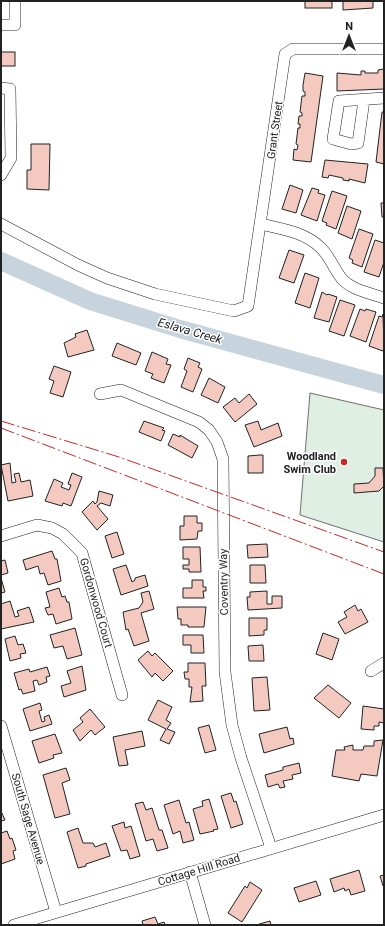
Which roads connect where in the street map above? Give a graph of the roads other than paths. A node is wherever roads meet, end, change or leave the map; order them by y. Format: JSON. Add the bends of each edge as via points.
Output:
{"nodes":[{"id":1,"x":15,"y":1,"type":"edge"},
{"id":2,"x":1,"y":25,"type":"edge"},
{"id":3,"x":384,"y":49,"type":"edge"},
{"id":4,"x":1,"y":88,"type":"edge"},
{"id":5,"x":384,"y":98,"type":"edge"},
{"id":6,"x":364,"y":100,"type":"dead end"},
{"id":7,"x":1,"y":175,"type":"edge"},
{"id":8,"x":1,"y":224,"type":"edge"},
{"id":9,"x":261,"y":224,"type":"junction"},
{"id":10,"x":384,"y":298,"type":"edge"},
{"id":11,"x":100,"y":394,"type":"dead end"},
{"id":12,"x":1,"y":536,"type":"edge"},
{"id":13,"x":384,"y":663,"type":"edge"},
{"id":14,"x":371,"y":671,"type":"dead end"},
{"id":15,"x":122,"y":695,"type":"dead end"},
{"id":16,"x":1,"y":726,"type":"edge"},
{"id":17,"x":384,"y":815,"type":"edge"},
{"id":18,"x":271,"y":848,"type":"junction"},
{"id":19,"x":190,"y":872,"type":"junction"},
{"id":20,"x":56,"y":912,"type":"junction"},
{"id":21,"x":14,"y":925,"type":"edge"},
{"id":22,"x":205,"y":925,"type":"edge"}],
"edges":[{"from":1,"to":2,"type":"street","via":[[15,25]]},
{"from":3,"to":9,"type":"street","name":"Grant Street","via":[[293,49],[284,54]]},
{"from":4,"to":7,"type":"street","via":[[10,89],[11,158]]},
{"from":5,"to":6,"type":"street"},
{"from":8,"to":9,"type":"street","name":"Grant Street","via":[[78,265],[114,280],[155,294],[234,310],[248,306]]},
{"from":9,"to":10,"type":"street","via":[[296,232],[310,239],[321,248],[342,279],[354,288]]},
{"from":11,"to":18,"type":"street","name":"Coventry Way","via":[[121,390],[182,414],[199,422],[218,442],[223,459],[225,672],[228,704],[241,758]]},
{"from":12,"to":15,"type":"street","name":"Gordonwood Court","via":[[37,525],[52,528],[63,534],[82,553]]},
{"from":13,"to":14,"type":"street"},
{"from":16,"to":20,"type":"street","name":"South Sage Avenue"},
{"from":17,"to":18,"type":"street","name":"Cottage Hill Road"},
{"from":18,"to":19,"type":"street","name":"Cottage Hill Road"},
{"from":19,"to":20,"type":"street","name":"Cottage Hill Road"},
{"from":19,"to":22,"type":"street"},
{"from":20,"to":21,"type":"street","name":"Cottage Hill Road"}]}
